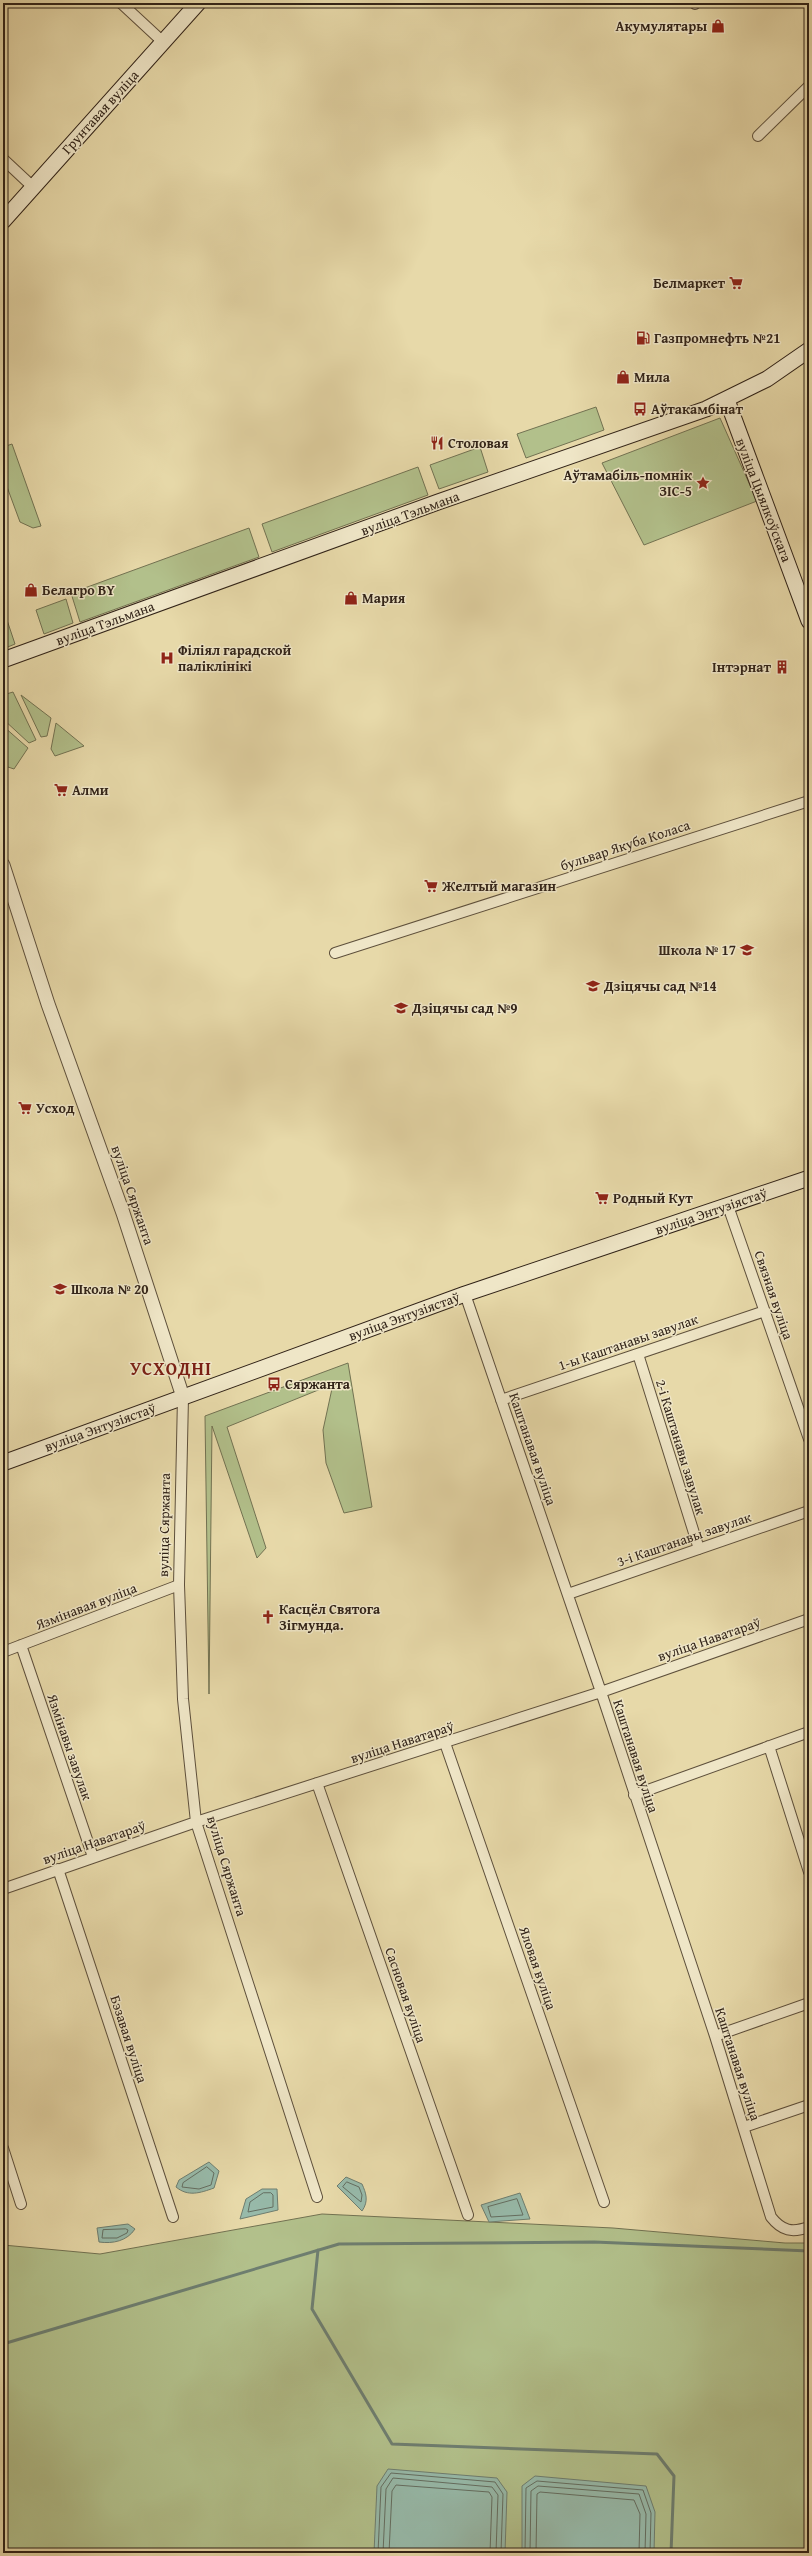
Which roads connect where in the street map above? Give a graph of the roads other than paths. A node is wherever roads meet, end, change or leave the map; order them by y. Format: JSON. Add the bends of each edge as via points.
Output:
{"nodes":[{"id":1,"x":121,"y":3,"type":"edge"},
{"id":2,"x":198,"y":3,"type":"edge"},
{"id":3,"x":163,"y":42,"type":"junction"},
{"id":4,"x":809,"y":86,"type":"edge"},
{"id":5,"x":758,"y":136,"type":"dead end"},
{"id":6,"x":3,"y":159,"type":"edge"},
{"id":7,"x":33,"y":187,"type":"junction"},
{"id":8,"x":3,"y":221,"type":"edge"},
{"id":9,"x":809,"y":350,"type":"edge"},
{"id":10,"x":727,"y":400,"type":"junction"},
{"id":11,"x":809,"y":622,"type":"edge"},
{"id":12,"x":3,"y":660,"type":"edge"},
{"id":13,"x":809,"y":801,"type":"edge"},
{"id":14,"x":3,"y":865,"type":"edge"},
{"id":15,"x":335,"y":953,"type":"dead end"},
{"id":16,"x":809,"y":1178,"type":"edge"},
{"id":17,"x":728,"y":1206,"type":"junction"},
{"id":18,"x":465,"y":1294,"type":"junction"},
{"id":19,"x":765,"y":1311,"type":"junction"},
{"id":20,"x":638,"y":1354,"type":"junction"},
{"id":21,"x":183,"y":1396,"type":"junction"},
{"id":22,"x":501,"y":1400,"type":"junction"},
{"id":23,"x":809,"y":1439,"type":"edge"},
{"id":24,"x":3,"y":1463,"type":"edge"},
{"id":25,"x":809,"y":1511,"type":"edge"},
{"id":26,"x":699,"y":1549,"type":"junction"},
{"id":27,"x":179,"y":1585,"type":"junction"},
{"id":28,"x":568,"y":1594,"type":"junction"},
{"id":29,"x":809,"y":1619,"type":"edge"},
{"id":30,"x":21,"y":1645,"type":"junction"},
{"id":31,"x":3,"y":1652,"type":"edge"},
{"id":32,"x":601,"y":1692,"type":"junction"},
{"id":33,"x":809,"y":1732,"type":"edge"},
{"id":34,"x":445,"y":1743,"type":"junction"},
{"id":35,"x":769,"y":1746,"type":"junction"},
{"id":36,"x":317,"y":1783,"type":"junction"},
{"id":37,"x":634,"y":1795,"type":"junction"},
{"id":38,"x":196,"y":1822,"type":"junction"},
{"id":39,"x":93,"y":1857,"type":"junction"},
{"id":40,"x":58,"y":1869,"type":"junction"},
{"id":41,"x":809,"y":1872,"type":"edge"},
{"id":42,"x":3,"y":1889,"type":"edge"},
{"id":43,"x":809,"y":2004,"type":"edge"},
{"id":44,"x":715,"y":2036,"type":"junction"},
{"id":45,"x":809,"y":2105,"type":"edge"},
{"id":46,"x":744,"y":2127,"type":"junction"},
{"id":47,"x":3,"y":2148,"type":"edge"},
{"id":48,"x":317,"y":2197,"type":"dead end"},
{"id":49,"x":604,"y":2202,"type":"dead end"},
{"id":50,"x":21,"y":2204,"type":"dead end"},
{"id":51,"x":468,"y":2215,"type":"dead end"},
{"id":52,"x":173,"y":2217,"type":"dead end"},
{"id":53,"x":809,"y":2227,"type":"edge"}],
"edges":[{"from":1,"to":3,"type":"street"},
{"from":2,"to":3,"type":"main road","name":"Грунтавая вуліца"},
{"from":3,"to":7,"type":"main road","name":"Грунтавая вуліца"},
{"from":4,"to":5,"type":"street"},
{"from":6,"to":7,"type":"street"},
{"from":7,"to":8,"type":"main road","name":"Грунтавая вуліца"},
{"from":9,"to":10,"type":"main road","name":"вуліца Тэльмана","via":[[767,379]]},
{"from":10,"to":11,"type":"main road","name":"вуліца Цыялкоўскага"},
{"from":10,"to":12,"type":"main road","name":"вуліца Тэльмана"},
{"from":13,"to":15,"type":"street","name":"бульвар Якуба Коласа"},
{"from":14,"to":21,"type":"street","name":"вуліца Сяржанта","via":[[48,1004],[123,1213]]},
{"from":16,"to":17,"type":"main road","name":"вуліца Энтузіястаў"},
{"from":17,"to":18,"type":"main road","name":"вуліца Энтузіястаў"},
{"from":17,"to":19,"type":"street","name":"Связная вуліца"},
{"from":18,"to":21,"type":"main road","name":"вуліца Энтузіястаў"},
{"from":18,"to":22,"type":"street","name":"Каштанавая вуліца"},
{"from":19,"to":20,"type":"street","name":"1-ы Каштанавы завулак"},
{"from":19,"to":23,"type":"street","name":"Связная вуліца"},
{"from":20,"to":22,"type":"street","name":"1-ы Каштанавы завулак"},
{"from":20,"to":26,"type":"street","name":"2-і Каштанавы завулак"},
{"from":21,"to":24,"type":"main road","name":"вуліца Энтузіястаў"},
{"from":21,"to":27,"type":"street","name":"вуліца Сяржанта"},
{"from":22,"to":28,"type":"street","name":"Каштанавая вуліца"},
{"from":25,"to":26,"type":"street","name":"3-і Каштанавы завулак"},
{"from":26,"to":28,"type":"street","name":"3-і Каштанавы завулак"},
{"from":27,"to":30,"type":"street","name":"Язмінавая вуліца"},
{"from":27,"to":38,"type":"street","name":"вуліца Сяржанта","via":[[183,1699]]},
{"from":28,"to":32,"type":"street","name":"Каштанавая вуліца"},
{"from":29,"to":32,"type":"street","name":"вуліца Наватараў"},
{"from":30,"to":31,"type":"street","name":"Язмінавая вуліца"},
{"from":30,"to":39,"type":"street","name":"Язмінавы завулак"},
{"from":32,"to":34,"type":"street","name":"вуліца Наватараў"},
{"from":32,"to":37,"type":"street","name":"Каштанавая вуліца"},
{"from":33,"to":35,"type":"street"},
{"from":34,"to":36,"type":"street","name":"вуліца Наватараў"},
{"from":34,"to":49,"type":"street","name":"Яловая вуліца"},
{"from":35,"to":37,"type":"street"},
{"from":35,"to":41,"type":"street"},
{"from":36,"to":38,"type":"street","name":"вуліца Наватараў"},
{"from":36,"to":51,"type":"street","name":"Сасновая вуліца"},
{"from":37,"to":44,"type":"street","name":"Каштанавая вуліца"},
{"from":38,"to":39,"type":"street","name":"вуліца Наватараў"},
{"from":38,"to":48,"type":"street","name":"вуліца Сяржанта"},
{"from":39,"to":40,"type":"street","name":"вуліца Наватараў"},
{"from":40,"to":42,"type":"street","name":"вуліца Наватараў"},
{"from":40,"to":52,"type":"street","name":"Бэзавая вуліца"},
{"from":43,"to":44,"type":"street"},
{"from":44,"to":46,"type":"street","name":"Каштанавая вуліца"},
{"from":45,"to":46,"type":"street"},
{"from":46,"to":53,"type":"street","name":"Каштанавая вуліца","via":[[771,2217],[779,2227],[798,2231]]},
{"from":47,"to":50,"type":"street"}]}
